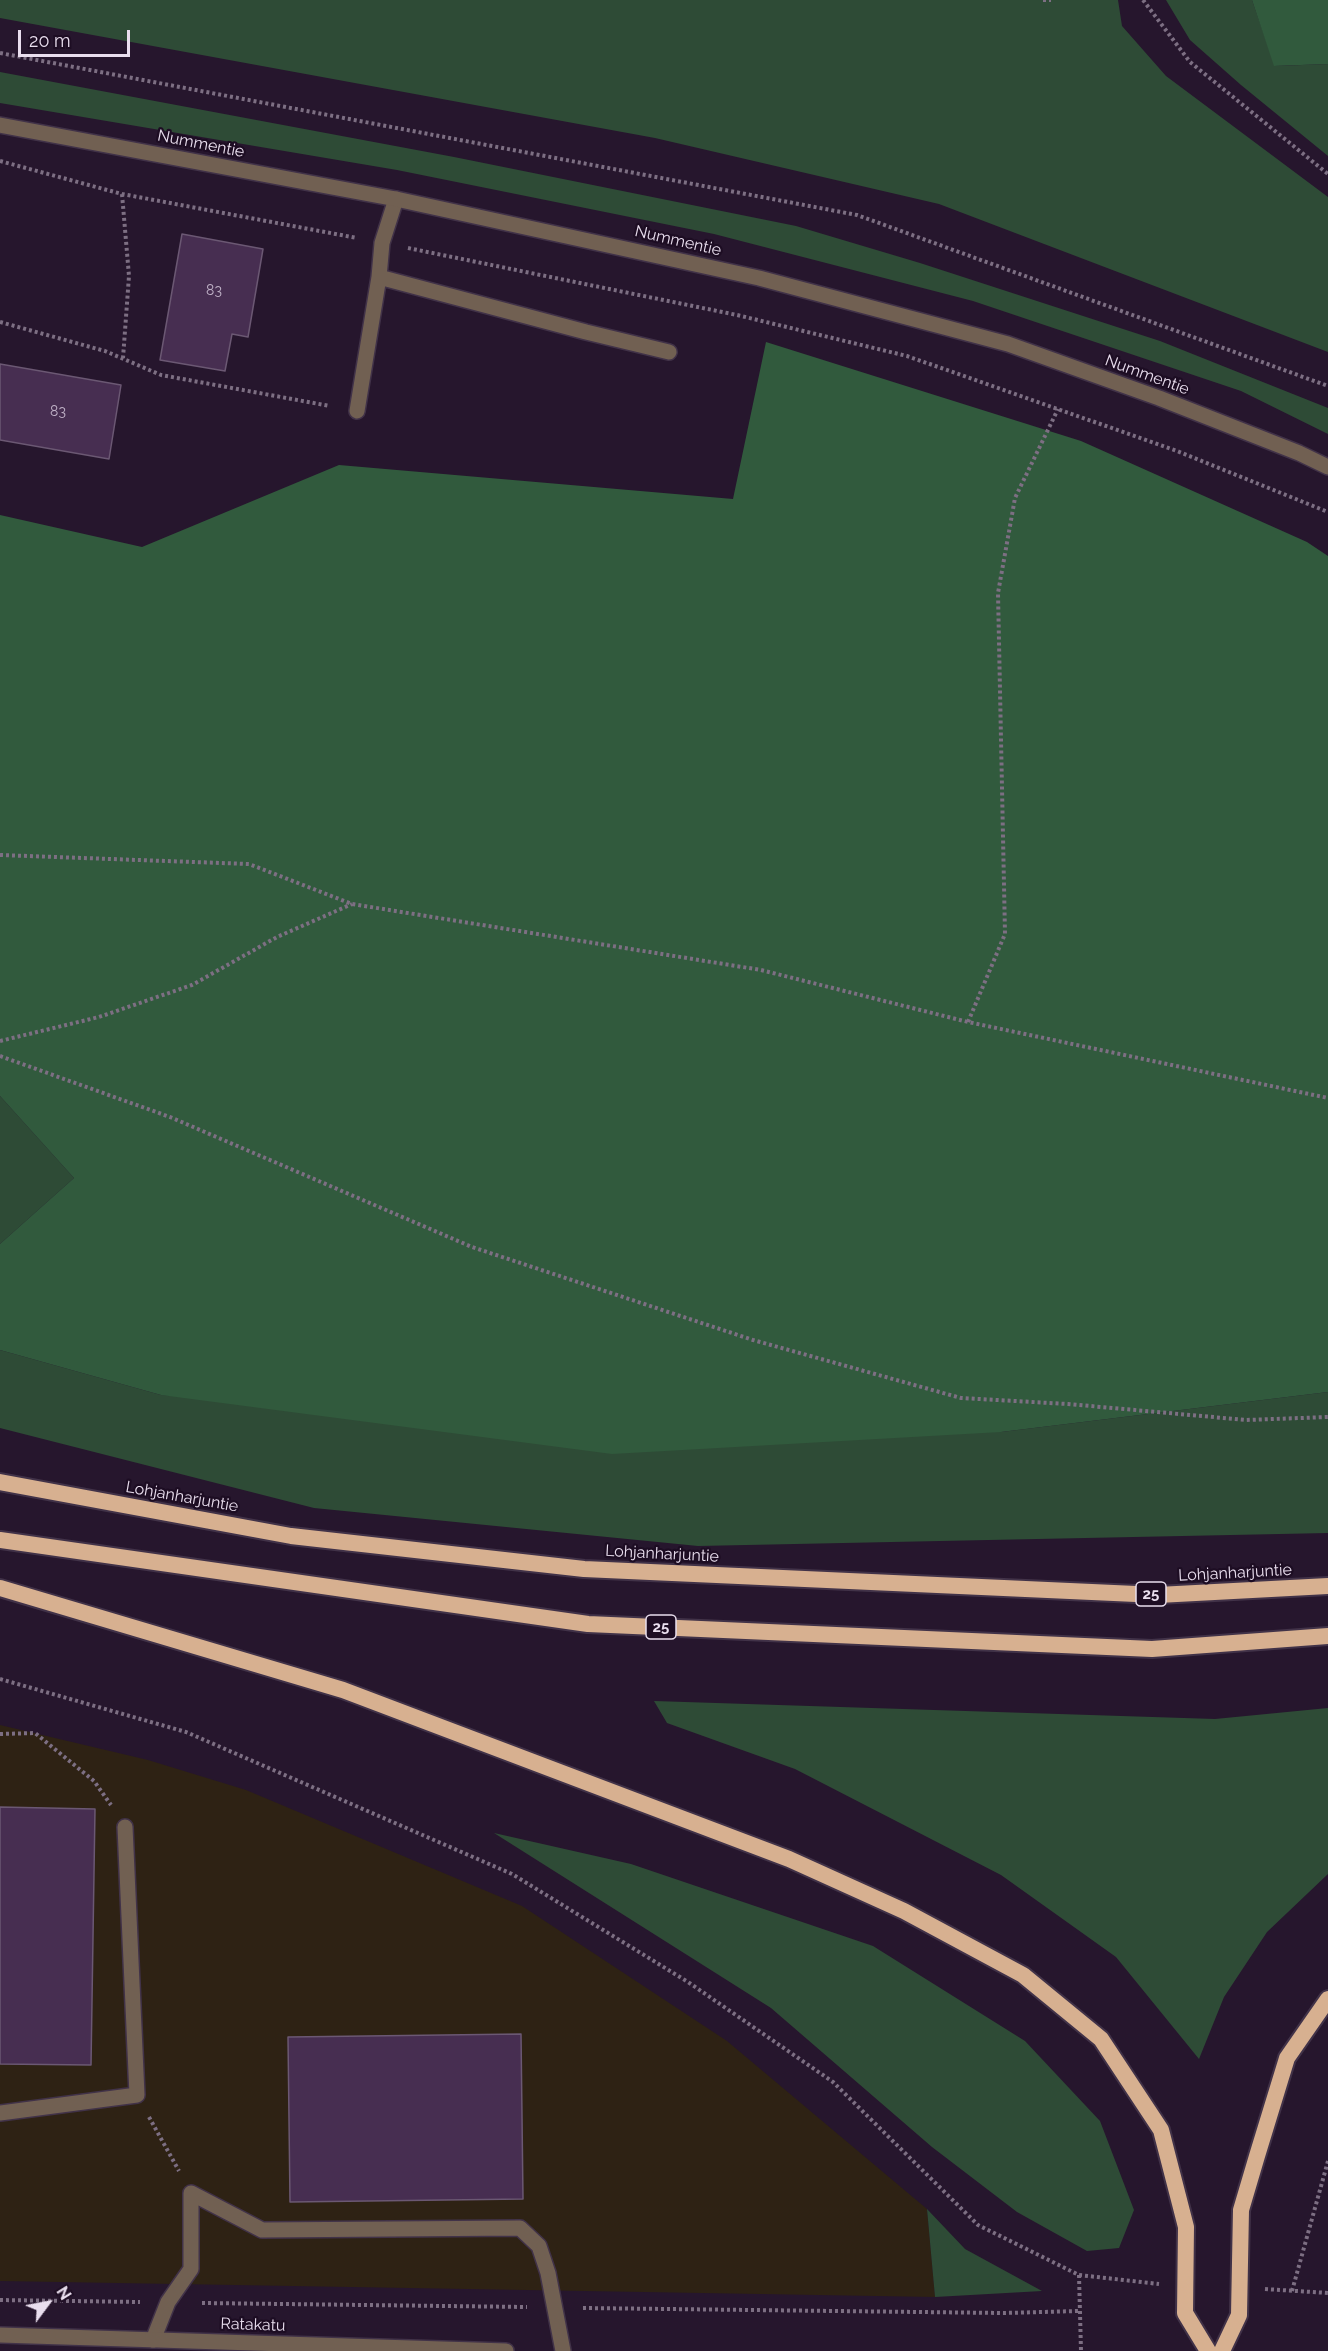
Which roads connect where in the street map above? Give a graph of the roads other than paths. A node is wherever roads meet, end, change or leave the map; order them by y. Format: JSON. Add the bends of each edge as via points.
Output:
{"nodes":[{"id":1,"x":0,"y":125,"type":"edge"},
{"id":2,"x":396,"y":199,"type":"junction"},
{"id":3,"x":379,"y":277,"type":"junction"},
{"id":4,"x":669,"y":352,"type":"dead end"},
{"id":5,"x":357,"y":411,"type":"road end"},
{"id":6,"x":1328,"y":467,"type":"edge"},
{"id":7,"x":0,"y":1482,"type":"edge"},
{"id":8,"x":0,"y":1540,"type":"edge"},
{"id":9,"x":1328,"y":1586,"type":"edge"},
{"id":10,"x":0,"y":1588,"type":"edge"},
{"id":11,"x":1328,"y":1636,"type":"edge"},
{"id":12,"x":125,"y":1827,"type":"road end"},
{"id":13,"x":1328,"y":1999,"type":"edge"},
{"id":14,"x":0,"y":2113,"type":"edge"},
{"id":15,"x":0,"y":2335,"type":"edge"},
{"id":16,"x":153,"y":2340,"type":"junction"},
{"id":17,"x":506,"y":2351,"type":"edge"},
{"id":18,"x":563,"y":2351,"type":"edge"},
{"id":19,"x":1208,"y":2351,"type":"edge"},
{"id":20,"x":1222,"y":2351,"type":"edge"}],
"edges":[{"from":1,"to":2,"type":"street","name":"Nummentie"},
{"from":2,"to":3,"type":"street","via":[[382,243]]},
{"from":2,"to":6,"type":"street","name":"Nummentie","via":[[759,278],[1008,344],[1160,398]]},
{"from":3,"to":4,"type":"street"},
{"from":3,"to":5,"type":"street"},
{"from":7,"to":9,"type":"highway","name":"Lohjanharjuntie","number":"25","via":[[291,1536],[584,1569],[1158,1595]]},
{"from":8,"to":11,"type":"highway","number":"25","via":[[588,1624],[1152,1649]]},
{"from":10,"to":19,"type":"highway","via":[[343,1690],[789,1859],[904,1911],[1023,1975],[1101,2039],[1161,2130],[1186,2227],[1185,2313]]},
{"from":12,"to":14,"type":"street","via":[[137,2096]]},
{"from":13,"to":20,"type":"highway","via":[[1287,2058],[1241,2210],[1239,2315]]},
{"from":15,"to":16,"type":"street","name":"Ratakatu"},
{"from":16,"to":17,"type":"street","name":"Ratakatu"},
{"from":16,"to":18,"type":"street","via":[[168,2302],[191,2269],[191,2193],[261,2230],[520,2228],[538,2246],[548,2273]]}]}
